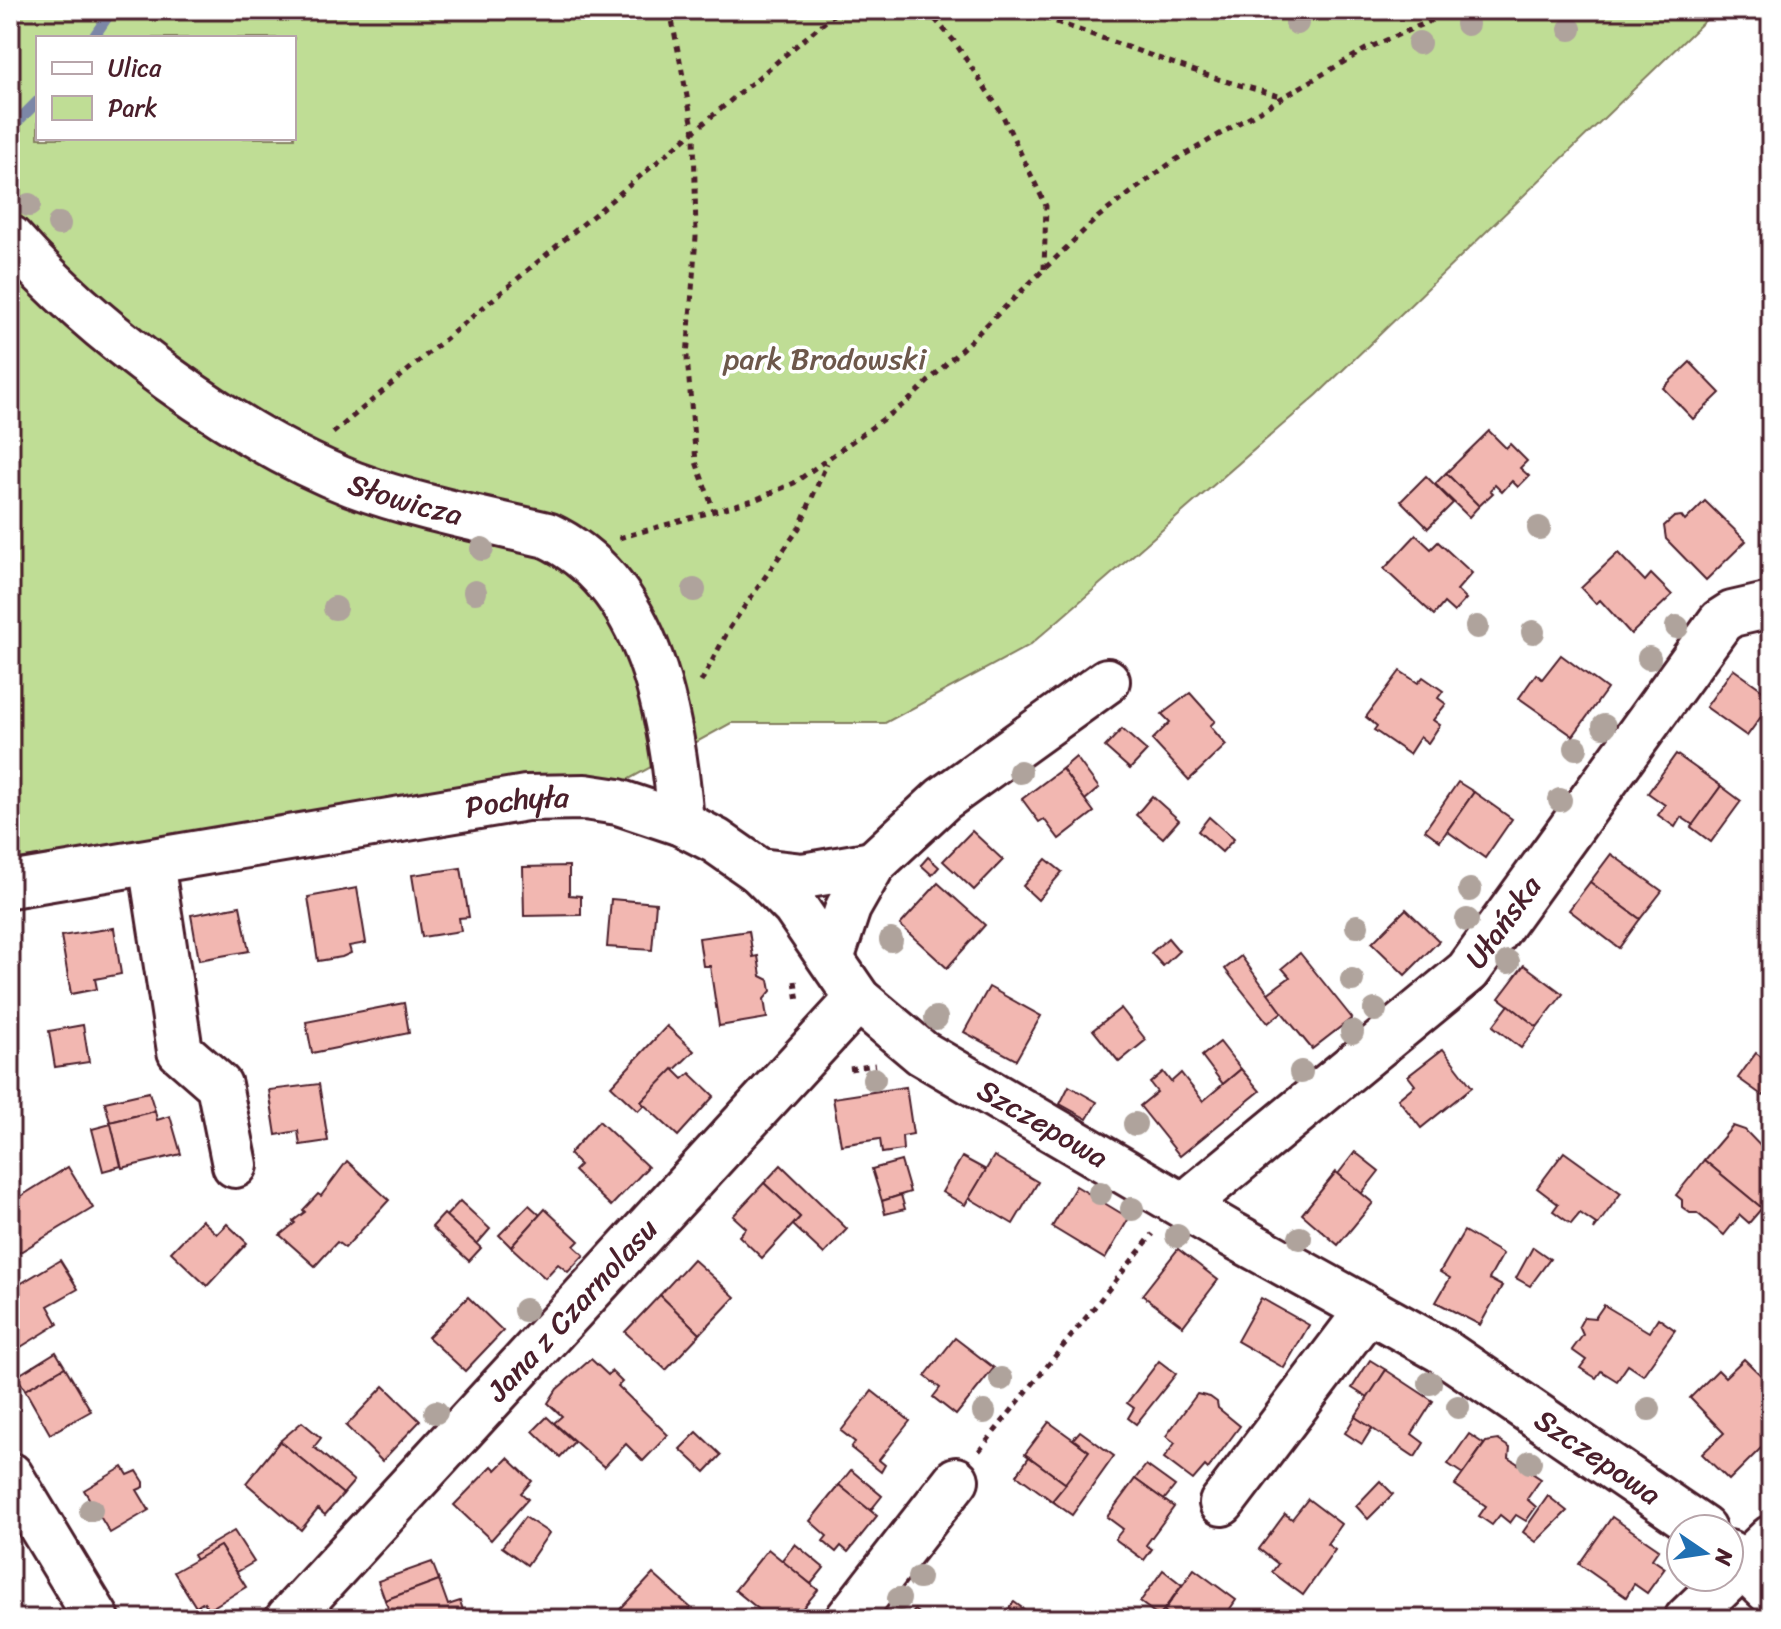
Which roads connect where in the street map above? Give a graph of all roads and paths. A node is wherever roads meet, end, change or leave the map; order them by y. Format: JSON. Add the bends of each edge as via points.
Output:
{"nodes":[{"id":1,"x":670,"y":10,"type":"edge"},
{"id":2,"x":839,"y":10,"type":"edge"},
{"id":3,"x":927,"y":10,"type":"edge"},
{"id":4,"x":1022,"y":10,"type":"edge"},
{"id":5,"x":1455,"y":10,"type":"edge"},
{"id":6,"x":1280,"y":96,"type":"junction"},
{"id":7,"x":694,"y":132,"type":"junction"},
{"id":8,"x":16,"y":245,"type":"edge"},
{"id":9,"x":1044,"y":269,"type":"junction"},
{"id":10,"x":301,"y":459,"type":"junction"},
{"id":11,"x":827,"y":462,"type":"junction"},
{"id":12,"x":714,"y":511,"type":"junction"},
{"id":13,"x":570,"y":546,"type":"junction"},
{"id":14,"x":1771,"y":605,"type":"edge"},
{"id":15,"x":1107,"y":681,"type":"dead end"},
{"id":16,"x":699,"y":687,"type":"dead end"},
{"id":17,"x":681,"y":823,"type":"junction"},
{"id":18,"x":151,"y":862,"type":"junction"},
{"id":19,"x":873,"y":864,"type":"junction"},
{"id":20,"x":759,"y":871,"type":"junction"},
{"id":21,"x":10,"y":885,"type":"edge"},
{"id":22,"x":813,"y":963,"type":"junction"},
{"id":23,"x":858,"y":999,"type":"junction"},
{"id":24,"x":805,"y":1057,"type":"junction"},
{"id":25,"x":880,"y":1064,"type":"dead end"},
{"id":26,"x":235,"y":1165,"type":"dead end"},
{"id":27,"x":1174,"y":1217,"type":"junction"},
{"id":28,"x":1368,"y":1310,"type":"junction"},
{"id":29,"x":10,"y":1475,"type":"edge"},
{"id":30,"x":956,"y":1480,"type":"joint"},
{"id":31,"x":1222,"y":1503,"type":"dead end"},
{"id":32,"x":1680,"y":1513,"type":"edge"},
{"id":33,"x":1753,"y":1562,"type":"edge"},
{"id":34,"x":293,"y":1617,"type":"edge"},
{"id":35,"x":97,"y":1619,"type":"edge"},
{"id":36,"x":848,"y":1619,"type":"edge"},
{"id":37,"x":1687,"y":1619,"type":"edge"}],
"edges":[{"from":1,"to":7,"type":"path"},
{"from":2,"to":7,"type":"path"},
{"from":3,"to":9,"type":"path","via":[[1001,112],[1046,206]]},
{"from":4,"to":6,"type":"path"},
{"from":5,"to":6,"type":"path","via":[[1366,49]]},
{"from":6,"to":9,"type":"path","via":[[1172,162],[1098,217]]},
{"from":7,"to":10,"type":"path"},
{"from":7,"to":12,"type":"path","via":[[696,237],[687,357],[696,462]]},
{"from":8,"to":10,"type":"street","name":"Słowicza","via":[[150,363]]},
{"from":9,"to":11,"type":"path","via":[[907,402]]},
{"from":10,"to":13,"type":"street","name":"Słowicza","via":[[365,488],[547,535]]},
{"from":11,"to":12,"type":"path","via":[[782,488]]},
{"from":11,"to":16,"type":"path","via":[[799,528],[729,629]]},
{"from":12,"to":13,"type":"path","via":[[671,526]]},
{"from":13,"to":17,"type":"street","name":"Słowicza","via":[[621,603],[653,663],[676,760]]},
{"from":14,"to":27,"type":"street","name":"Ułańska","via":[[1721,621],[1468,971]]},
{"from":15,"to":19,"type":"street","via":[[943,799]]},
{"from":17,"to":18,"type":"street","name":"Pochyła","via":[[618,802],[554,796]]},
{"from":17,"to":20,"type":"street","name":"Pochyła"},
{"from":18,"to":21,"type":"street","name":"Pochyła"},
{"from":18,"to":26,"type":"street","via":[[180,1051],[219,1085]]},
{"from":19,"to":20,"type":"street","via":[[803,876]]},
{"from":19,"to":22,"type":"street"},
{"from":20,"to":22,"type":"street","name":"Pochyła","via":[[795,907]]},
{"from":22,"to":23,"type":"street","name":"Szczepowa"},
{"from":22,"to":24,"type":"path"},
{"from":23,"to":24,"type":"street","name":"Jana z Czarnolasu"},
{"from":23,"to":27,"type":"street","name":"Szczepowa","via":[[922,1053]]},
{"from":24,"to":25,"type":"path","via":[[824,1073]]},
{"from":24,"to":34,"type":"street","name":"Jana z Czarnolasu"},
{"from":27,"to":28,"type":"street","name":"Szczepowa"},
{"from":27,"to":30,"type":"path"},
{"from":28,"to":31,"type":"street"},
{"from":28,"to":32,"type":"street","name":"Szczepowa","via":[[1497,1386]]},
{"from":29,"to":35,"type":"street"},
{"from":30,"to":36,"type":"street"},
{"from":33,"to":37,"type":"street"}]}
